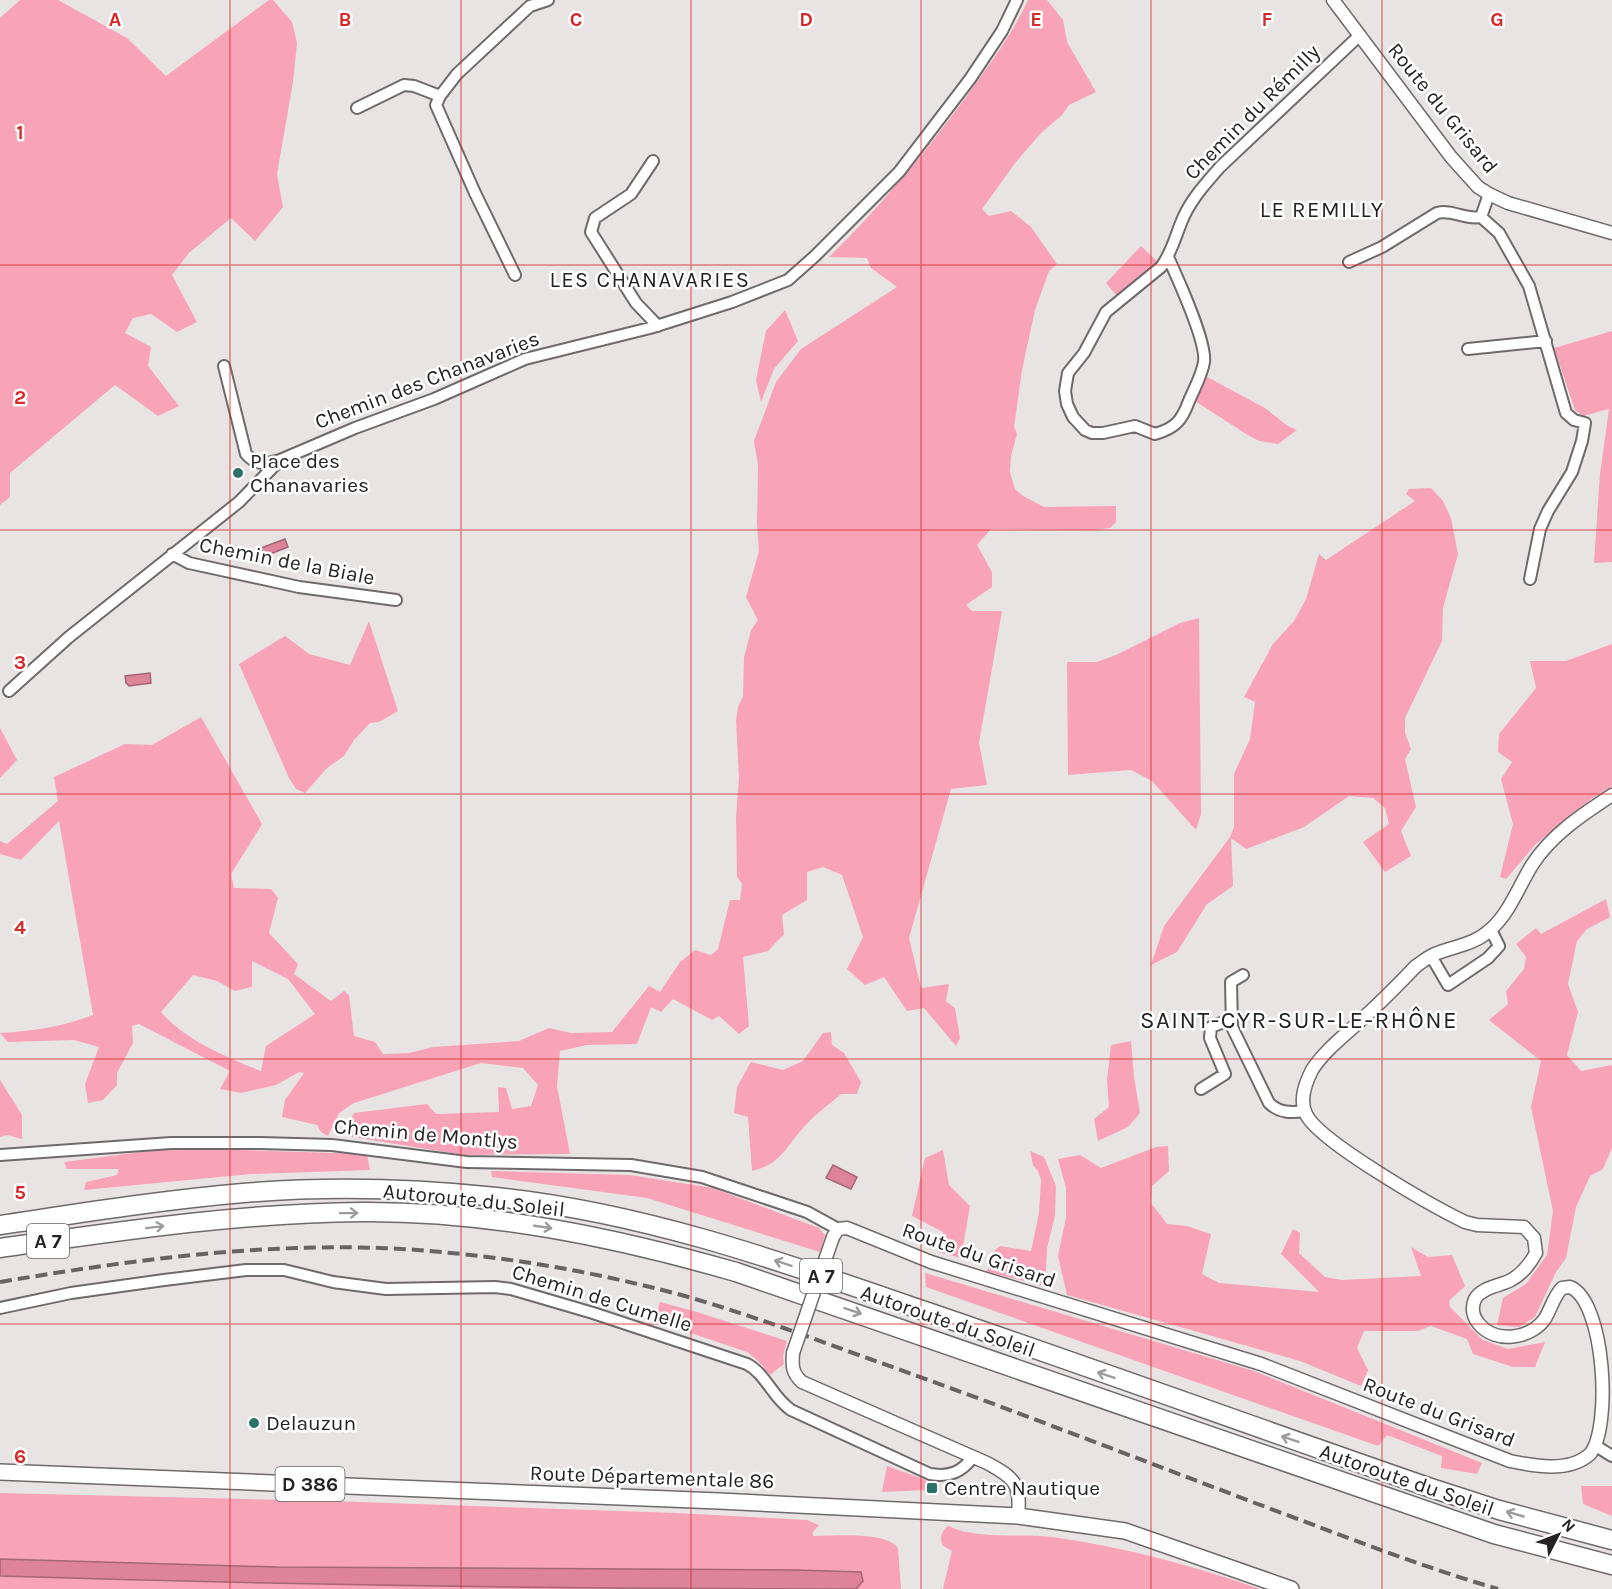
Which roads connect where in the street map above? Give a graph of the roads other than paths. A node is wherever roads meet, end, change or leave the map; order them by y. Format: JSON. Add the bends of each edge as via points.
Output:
{"nodes":[{"id":1,"x":548,"y":0,"type":"edge"},
{"id":2,"x":1017,"y":0,"type":"edge"},
{"id":3,"x":1333,"y":0,"type":"edge"},
{"id":4,"x":532,"y":3,"type":"edge"},
{"id":5,"x":1360,"y":35,"type":"junction"},
{"id":6,"x":440,"y":96,"type":"junction"},
{"id":7,"x":357,"y":108,"type":"dead end"},
{"id":8,"x":653,"y":161,"type":"dead end"},
{"id":9,"x":1489,"y":194,"type":"junction"},
{"id":10,"x":1481,"y":217,"type":"junction"},
{"id":11,"x":1612,"y":233,"type":"edge"},
{"id":12,"x":1168,"y":257,"type":"junction"},
{"id":13,"x":1349,"y":262,"type":"dead end"},
{"id":14,"x":515,"y":275,"type":"dead end"},
{"id":15,"x":658,"y":326,"type":"junction"},
{"id":16,"x":1546,"y":341,"type":"junction"},
{"id":17,"x":1468,"y":349,"type":"dead end"},
{"id":18,"x":224,"y":366,"type":"dead end"},
{"id":19,"x":280,"y":460,"type":"junction"},
{"id":20,"x":172,"y":554,"type":"junction"},
{"id":21,"x":1530,"y":579,"type":"dead end"},
{"id":22,"x":396,"y":600,"type":"dead end"},
{"id":23,"x":9,"y":691,"type":"dead end"},
{"id":24,"x":1612,"y":795,"type":"edge"},
{"id":25,"x":1491,"y":930,"type":"junction"},
{"id":26,"x":1431,"y":956,"type":"junction"},
{"id":27,"x":1243,"y":975,"type":"dead end"},
{"id":28,"x":1231,"y":1019,"type":"junction"},
{"id":29,"x":1201,"y":1089,"type":"dead end"},
{"id":30,"x":1305,"y":1111,"type":"junction"},
{"id":31,"x":0,"y":1155,"type":"edge"},
{"id":32,"x":0,"y":1225,"type":"edge"},
{"id":33,"x":835,"y":1233,"type":"junction"},
{"id":34,"x":0,"y":1248,"type":"edge"},
{"id":35,"x":0,"y":1308,"type":"edge"},
{"id":36,"x":1596,"y":1446,"type":"junction"},
{"id":37,"x":1612,"y":1456,"type":"edge"},
{"id":38,"x":973,"y":1457,"type":"junction"},
{"id":39,"x":0,"y":1472,"type":"edge"},
{"id":40,"x":1018,"y":1516,"type":"junction"},
{"id":41,"x":1612,"y":1540,"type":"edge"},
{"id":42,"x":1612,"y":1565,"type":"edge"},
{"id":43,"x":1292,"y":1589,"type":"edge"}],
"edges":[{"from":1,"to":4,"type":"street"},
{"from":2,"to":15,"type":"street","name":"Chemin des Chanavaries","via":[[970,80],[899,172],[815,256],[788,280]]},
{"from":3,"to":5,"type":"street","name":"Route du Grisard"},
{"from":4,"to":6,"type":"street","via":[[457,74]]},
{"from":5,"to":9,"type":"street","name":"Route du Grisard","via":[[1451,156]]},
{"from":5,"to":12,"type":"street","name":"Chemin du Rémilly","via":[[1204,184],[1185,214]]},
{"from":6,"to":7,"type":"street","via":[[404,85]]},
{"from":6,"to":14,"type":"street","via":[[437,110]]},
{"from":8,"to":15,"type":"street","via":[[631,194],[595,218],[591,232],[636,303]]},
{"from":9,"to":10,"type":"street"},
{"from":9,"to":11,"type":"street","name":"Route du Grisard"},
{"from":10,"to":13,"type":"street","via":[[1437,213]]},
{"from":10,"to":16,"type":"street","via":[[1499,233],[1529,286]]},
{"from":12,"to":12,"type":"street","name":"Chemin du Rémilly","via":[[1148,279],[1106,312],[1084,353],[1068,373],[1067,404],[1078,423],[1092,433],[1135,426],[1155,434],[1182,418],[1205,361],[1203,345]]},
{"from":15,"to":19,"type":"street","name":"Chemin des Chanavaries","via":[[525,359]]},
{"from":16,"to":17,"type":"street"},
{"from":16,"to":21,"type":"street","via":[[1566,413],[1585,423],[1572,472],[1540,530]]},
{"from":18,"to":19,"type":"street","via":[[246,454],[262,465]]},
{"from":19,"to":20,"type":"street","name":"Chemin des Chanavaries","via":[[239,502]]},
{"from":20,"to":22,"type":"street","name":"Chemin de la Biale","via":[[189,563],[299,587]]},
{"from":20,"to":23,"type":"street","name":"Chemin des Chanavaries"},
{"from":24,"to":25,"type":"street","via":[[1567,827],[1548,846]]},
{"from":25,"to":26,"type":"street","via":[[1474,941]]},
{"from":25,"to":26,"type":"street","via":[[1499,946],[1448,985]]},
{"from":26,"to":30,"type":"street","via":[[1319,1060],[1305,1087]]},
{"from":27,"to":28,"type":"street","via":[[1231,982]]},
{"from":28,"to":29,"type":"street","via":[[1212,1027],[1210,1038],[1226,1074]]},
{"from":28,"to":30,"type":"street","via":[[1269,1103],[1283,1112]]},
{"from":30,"to":36,"type":"street","via":[[1329,1139],[1452,1216],[1477,1225],[1524,1227],[1530,1233],[1536,1244],[1532,1262],[1511,1281],[1478,1295],[1472,1309],[1474,1319],[1494,1334],[1508,1338],[1523,1335],[1545,1319],[1562,1288],[1570,1287],[1581,1294],[1598,1335],[1604,1370],[1605,1410]]},
{"from":31,"to":33,"type":"street","name":"Chemin de Montlys","via":[[171,1143],[260,1143],[332,1145],[467,1162],[631,1165],[702,1177],[807,1212]]},
{"from":41,"to":32,"type":"highway","name":"Autoroute du Soleil","number":"A 7","one_way":true,"via":[[1431,1488],[746,1251],[625,1218],[496,1197],[312,1189],[245,1193]]},
{"from":33,"to":36,"type":"street","name":"Route du Grisard","via":[[847,1228],[931,1262],[1261,1364],[1510,1461],[1567,1465],[1590,1454]]},
{"from":33,"to":38,"type":"street","bridge":true,"via":[[793,1353],[795,1375],[802,1382]]},
{"from":34,"to":42,"type":"highway","name":"Autoroute du Soleil","number":"A 7","one_way":true,"via":[[192,1223],[332,1213],[438,1215],[573,1232],[672,1254],[746,1276],[1422,1509]]},
{"from":35,"to":38,"type":"street","name":"Chemin de Cumelle","via":[[71,1293],[270,1269],[386,1289],[503,1288],[747,1364],[755,1368],[781,1403],[791,1410],[930,1474],[961,1471]]},
{"from":36,"to":37,"type":"street"},
{"from":38,"to":40,"type":"street","via":[[1014,1480]]},
{"from":39,"to":40,"type":"main road","name":"Route Départementale 86","number":"D 386"},
{"from":40,"to":43,"type":"main road","name":"Route Départementale 86","number":"D 386","via":[[1125,1531]]}]}
